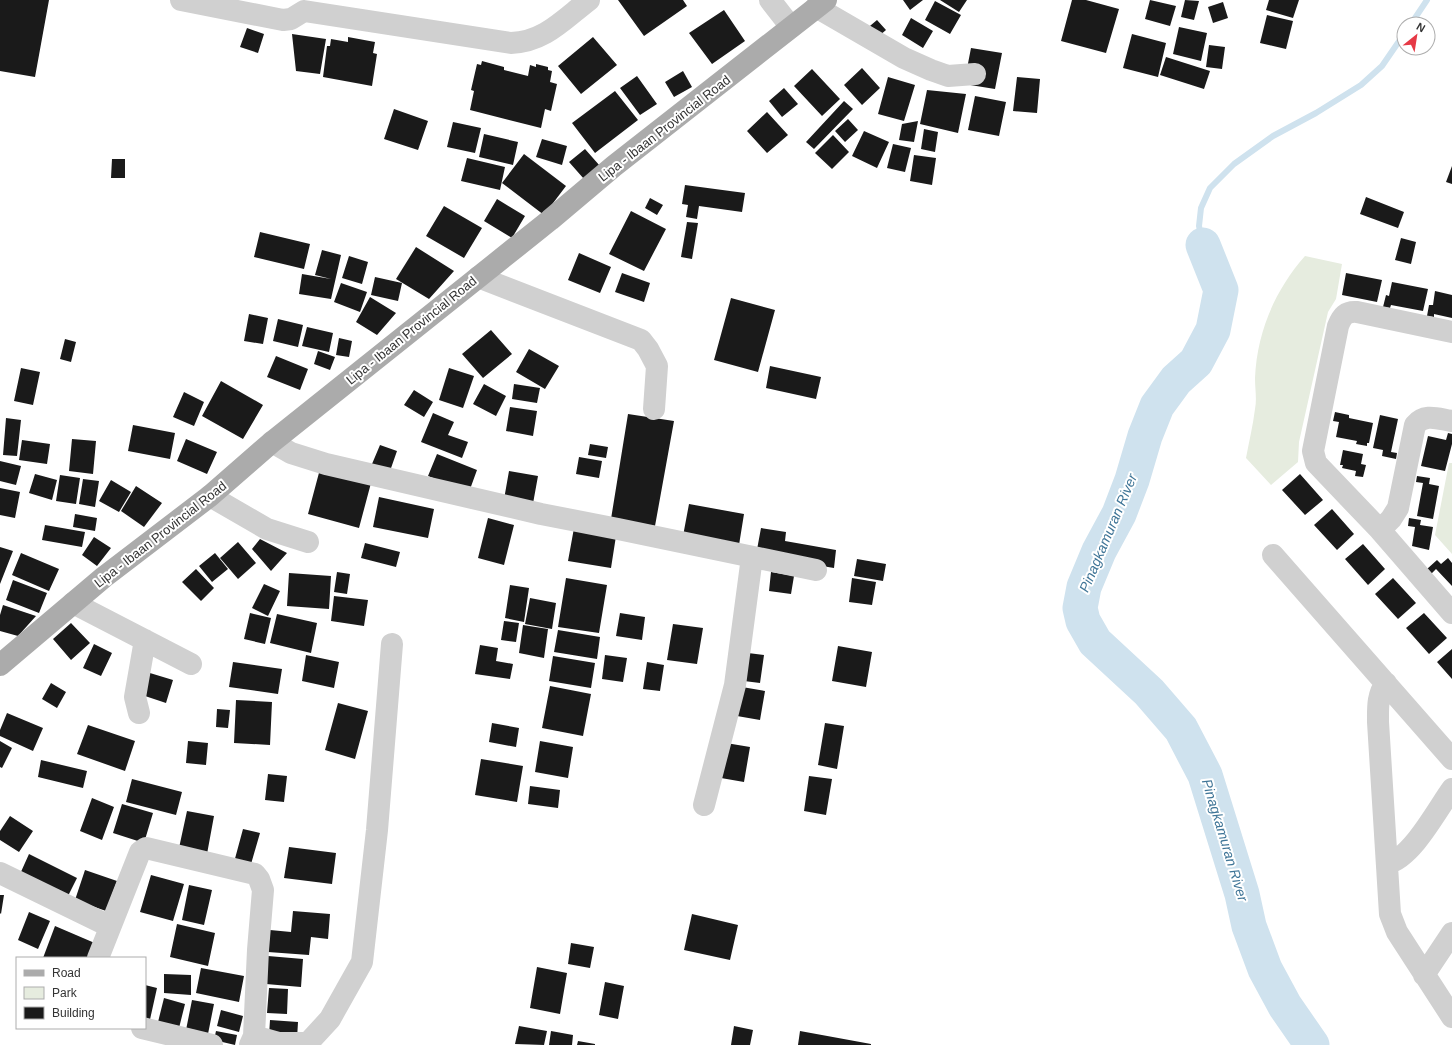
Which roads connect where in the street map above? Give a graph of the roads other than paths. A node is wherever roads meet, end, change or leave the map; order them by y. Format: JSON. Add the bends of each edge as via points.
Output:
{"nodes":[{"id":1,"x":181,"y":0,"type":"edge"},
{"id":2,"x":589,"y":0,"type":"edge"},
{"id":3,"x":770,"y":0,"type":"edge"},
{"id":4,"x":821,"y":4,"type":"edge"},
{"id":5,"x":305,"y":6,"type":"edge"},
{"id":6,"x":791,"y":28,"type":"junction"},
{"id":7,"x":975,"y":74,"type":"dead end"},
{"id":8,"x":478,"y":277,"type":"junction"},
{"id":9,"x":1452,"y":332,"type":"edge"},
{"id":10,"x":654,"y":409,"type":"dead end"},
{"id":11,"x":1452,"y":422,"type":"edge"},
{"id":12,"x":272,"y":442,"type":"junction"},
{"id":13,"x":210,"y":496,"type":"junction"},
{"id":14,"x":1380,"y":530,"type":"junction"},
{"id":15,"x":308,"y":542,"type":"dead end"},
{"id":16,"x":1273,"y":554,"type":"dead end"},
{"id":17,"x":752,"y":556,"type":"junction"},
{"id":18,"x":816,"y":570,"type":"dead end"},
{"id":19,"x":73,"y":603,"type":"junction"},
{"id":20,"x":1452,"y":613,"type":"edge"},
{"id":21,"x":145,"y":640,"type":"junction"},
{"id":22,"x":392,"y":644,"type":"dead end"},
{"id":23,"x":191,"y":664,"type":"dead end"},
{"id":24,"x":0,"y":665,"type":"edge"},
{"id":25,"x":1386,"y":683,"type":"junction"},
{"id":26,"x":139,"y":713,"type":"dead end"},
{"id":27,"x":1452,"y":759,"type":"edge"},
{"id":28,"x":1452,"y":789,"type":"edge"},
{"id":29,"x":704,"y":805,"type":"dead end"},
{"id":30,"x":1388,"y":862,"type":"junction"},
{"id":31,"x":0,"y":872,"type":"edge"},
{"id":32,"x":110,"y":926,"type":"junction"},
{"id":33,"x":1452,"y":933,"type":"edge"},
{"id":34,"x":98,"y":957,"type":"edge"},
{"id":35,"x":1424,"y":975,"type":"junction"},
{"id":36,"x":1452,"y":1017,"type":"edge"},
{"id":37,"x":146,"y":1029,"type":"edge"},
{"id":38,"x":252,"y":1040,"type":"edge"},
{"id":39,"x":212,"y":1045,"type":"edge"}],
"edges":[{"from":1,"to":5,"type":"street","via":[[283,20],[291,19]]},
{"from":2,"to":5,"type":"street","via":[[543,36],[520,43],[500,42]]},
{"from":3,"to":6,"type":"street"},
{"from":4,"to":6,"type":"main road","name":"Lipa - Ibaan Provincial Road"},
{"from":4,"to":7,"type":"street","via":[[904,58],[948,76]]},
{"from":6,"to":8,"type":"main road","name":"Lipa - Ibaan Provincial Road"},
{"from":8,"to":10,"type":"street","via":[[641,340],[657,366]]},
{"from":8,"to":12,"type":"main road","name":"Lipa - Ibaan Provincial Road"},
{"from":9,"to":14,"type":"street","via":[[1350,311],[1345,314],[1338,326],[1313,445],[1314,457],[1321,468]]},
{"from":11,"to":14,"type":"street","via":[[1430,417],[1414,425],[1398,508]]},
{"from":12,"to":13,"type":"main road","name":"Lipa - Ibaan Provincial Road"},
{"from":12,"to":17,"type":"street","via":[[291,453],[326,464],[541,514]]},
{"from":13,"to":15,"type":"street","via":[[267,529]]},
{"from":13,"to":19,"type":"main road","name":"Lipa - Ibaan Provincial Road"},
{"from":14,"to":20,"type":"street"},
{"from":16,"to":25,"type":"street"},
{"from":17,"to":18,"type":"street"},
{"from":17,"to":29,"type":"street","via":[[735,685]]},
{"from":19,"to":21,"type":"street"},
{"from":19,"to":24,"type":"main road","name":"Lipa - Ibaan Provincial Road"},
{"from":21,"to":23,"type":"street"},
{"from":21,"to":26,"type":"street","via":[[136,696]]},
{"from":22,"to":38,"type":"street","via":[[377,830],[362,962],[330,1019],[308,1043]]},
{"from":25,"to":27,"type":"street"},
{"from":25,"to":30,"type":"street","via":[[1378,702],[1378,722]]},
{"from":28,"to":30,"type":"street","via":[[1409,849],[1398,859]]},
{"from":30,"to":35,"type":"street","via":[[1392,923]]},
{"from":31,"to":32,"type":"street"},
{"from":32,"to":34,"type":"street"},
{"from":32,"to":38,"type":"street","via":[[140,852],[146,848],[255,874],[263,890]]},
{"from":33,"to":35,"type":"street"},
{"from":35,"to":36,"type":"street"},
{"from":37,"to":39,"type":"street"}]}
